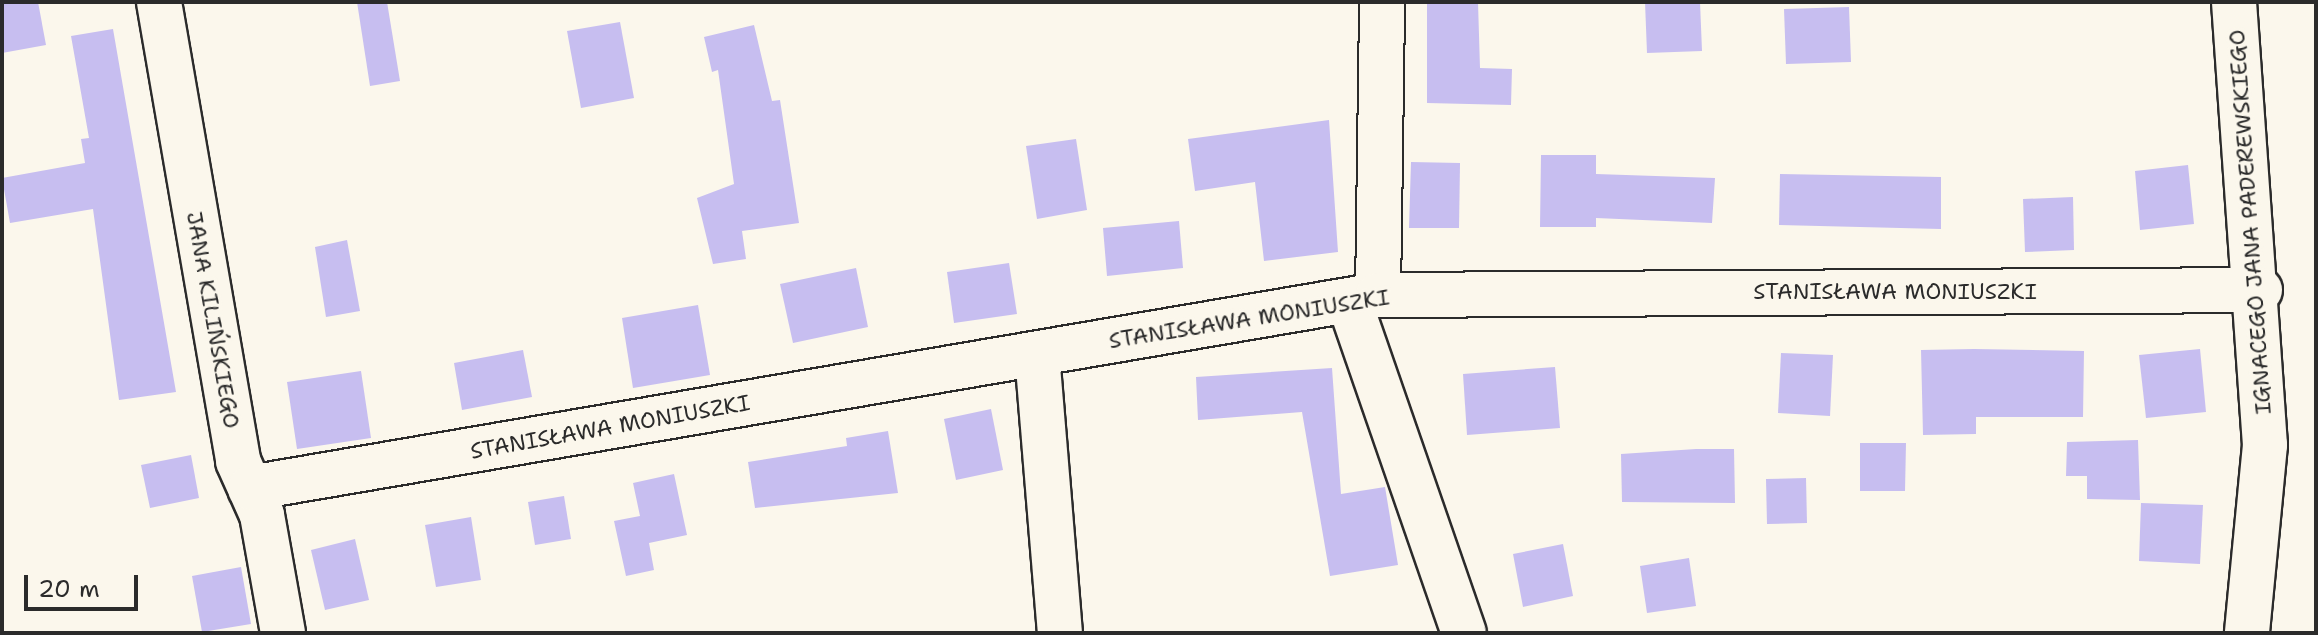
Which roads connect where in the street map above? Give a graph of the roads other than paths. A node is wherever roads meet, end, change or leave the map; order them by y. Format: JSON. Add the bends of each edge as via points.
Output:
{"nodes":[{"id":1,"x":159,"y":2,"type":"edge"},
{"id":2,"x":1382,"y":2,"type":"edge"},
{"id":3,"x":2234,"y":2,"type":"edge"},
{"id":4,"x":2260,"y":290,"type":"junction"},
{"id":5,"x":1364,"y":298,"type":"junction"},
{"id":6,"x":1037,"y":354,"type":"junction"},
{"id":7,"x":250,"y":488,"type":"junction"},
{"id":8,"x":283,"y":633,"type":"edge"},
{"id":9,"x":1060,"y":633,"type":"edge"},
{"id":10,"x":1464,"y":633,"type":"edge"},
{"id":11,"x":2247,"y":633,"type":"edge"}],
"edges":[{"from":1,"to":7,"type":"street","name":"JANA KILIŃSKIEGO","via":[[238,461]]},
{"from":2,"to":5,"type":"street"},
{"from":3,"to":4,"type":"street","name":"IGNACEGO JANA PADEREWSKIEGO"},
{"from":4,"to":5,"type":"street","name":"STANISŁAWA MONIUSZKI"},
{"from":4,"to":11,"type":"street","name":"IGNACEGO JANA PADEREWSKIEGO","via":[[2265,445]]},
{"from":5,"to":6,"type":"street","name":"STANISŁAWA MONIUSZKI"},
{"from":5,"to":10,"type":"street"},
{"from":6,"to":7,"type":"street","name":"STANISŁAWA MONIUSZKI"},
{"from":6,"to":9,"type":"street"},
{"from":7,"to":8,"type":"street","name":"JANA KILIŃSKIEGO","via":[[262,515]]}]}
